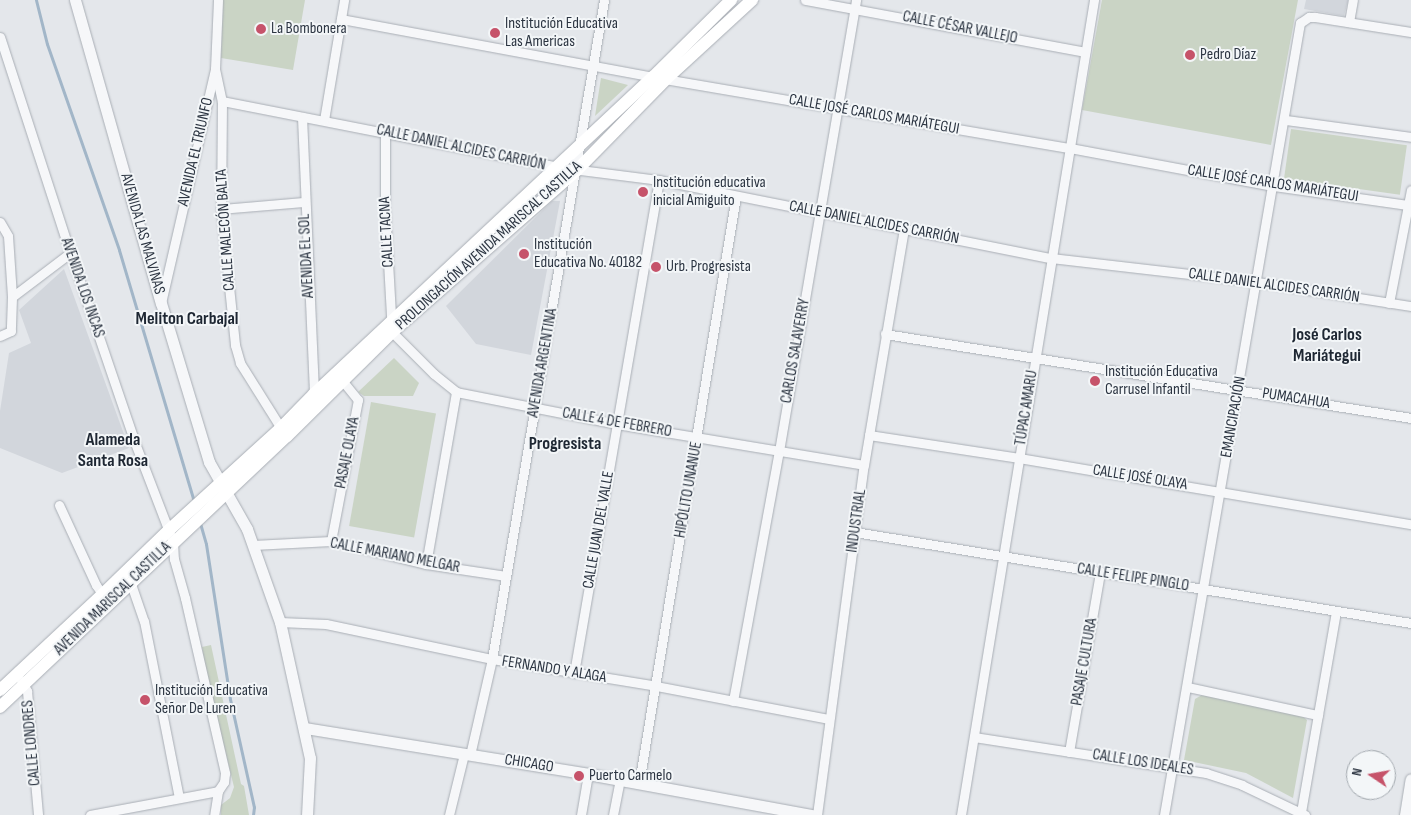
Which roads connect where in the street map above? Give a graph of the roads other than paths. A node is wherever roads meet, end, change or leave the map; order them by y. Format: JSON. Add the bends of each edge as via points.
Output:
{"nodes":[{"id":1,"x":76,"y":0,"type":"edge"},
{"id":2,"x":218,"y":0,"type":"edge"},
{"id":3,"x":344,"y":0,"type":"edge"},
{"id":4,"x":604,"y":0,"type":"edge"},
{"id":5,"x":731,"y":0,"type":"edge"},
{"id":6,"x":752,"y":0,"type":"edge"},
{"id":7,"x":805,"y":0,"type":"edge"},
{"id":8,"x":1094,"y":0,"type":"edge"},
{"id":9,"x":1352,"y":0,"type":"edge"},
{"id":10,"x":856,"y":4,"type":"edge"},
{"id":11,"x":341,"y":19,"type":"junction"},
{"id":12,"x":1349,"y":22,"type":"junction"},
{"id":13,"x":1411,"y":32,"type":"edge"},
{"id":14,"x":0,"y":37,"type":"edge"},
{"id":15,"x":1085,"y":52,"type":"junction"},
{"id":16,"x":593,"y":66,"type":"junction"},
{"id":17,"x":215,"y":69,"type":"junction"},
{"id":18,"x":653,"y":77,"type":"junction"},
{"id":19,"x":666,"y":79,"type":"junction"},
{"id":20,"x":222,"y":101,"type":"junction"},
{"id":21,"x":837,"y":109,"type":"junction"},
{"id":22,"x":302,"y":117,"type":"junction"},
{"id":23,"x":324,"y":120,"type":"junction"},
{"id":24,"x":1286,"y":120,"type":"junction"},
{"id":25,"x":385,"y":132,"type":"junction"},
{"id":26,"x":1411,"y":137,"type":"edge"},
{"id":27,"x":580,"y":145,"type":"junction"},
{"id":28,"x":1070,"y":148,"type":"junction"},
{"id":29,"x":557,"y":167,"type":"junction"},
{"id":30,"x":577,"y":170,"type":"junction"},
{"id":31,"x":659,"y":180,"type":"junction"},
{"id":32,"x":1274,"y":186,"type":"junction"},
{"id":33,"x":1411,"y":190,"type":"edge"},
{"id":34,"x":736,"y":196,"type":"junction"},
{"id":35,"x":305,"y":202,"type":"junction"},
{"id":36,"x":1408,"y":205,"type":"junction"},
{"id":37,"x":221,"y":209,"type":"junction"},
{"id":38,"x":820,"y":212,"type":"junction"},
{"id":39,"x":0,"y":222,"type":"edge"},
{"id":40,"x":904,"y":229,"type":"junction"},
{"id":41,"x":70,"y":253,"type":"junction"},
{"id":42,"x":1052,"y":258,"type":"junction"},
{"id":43,"x":1257,"y":282,"type":"junction"},
{"id":44,"x":12,"y":297,"type":"junction"},
{"id":45,"x":161,"y":302,"type":"junction"},
{"id":46,"x":1389,"y":303,"type":"junction"},
{"id":47,"x":1411,"y":306,"type":"edge"},
{"id":48,"x":392,"y":327,"type":"junction"},
{"id":49,"x":885,"y":334,"type":"junction"},
{"id":50,"x":0,"y":336,"type":"edge"},
{"id":51,"x":1035,"y":359,"type":"junction"},
{"id":52,"x":339,"y":378,"type":"junction"},
{"id":53,"x":1239,"y":390,"type":"junction"},
{"id":54,"x":456,"y":392,"type":"junction"},
{"id":55,"x":314,"y":394,"type":"junction"},
{"id":56,"x":535,"y":408,"type":"junction"},
{"id":57,"x":1411,"y":418,"type":"edge"},
{"id":58,"x":617,"y":424,"type":"junction"},
{"id":59,"x":284,"y":432,"type":"junction"},
{"id":60,"x":869,"y":435,"type":"junction"},
{"id":61,"x":698,"y":438,"type":"junction"},
{"id":62,"x":779,"y":451,"type":"junction"},
{"id":63,"x":1019,"y":458,"type":"junction"},
{"id":64,"x":864,"y":465,"type":"junction"},
{"id":65,"x":223,"y":488,"type":"junction"},
{"id":66,"x":1221,"y":491,"type":"junction"},
{"id":67,"x":59,"y":505,"type":"dead end"},
{"id":68,"x":1411,"y":524,"type":"edge"},
{"id":69,"x":855,"y":532,"type":"junction"},
{"id":70,"x":171,"y":536,"type":"junction"},
{"id":71,"x":331,"y":541,"type":"junction"},
{"id":72,"x":253,"y":545,"type":"junction"},
{"id":73,"x":1002,"y":556,"type":"junction"},
{"id":74,"x":426,"y":564,"type":"junction"},
{"id":75,"x":1100,"y":572,"type":"junction"},
{"id":76,"x":506,"y":576,"type":"junction"},
{"id":77,"x":131,"y":584,"type":"junction"},
{"id":78,"x":1204,"y":589,"type":"junction"},
{"id":79,"x":107,"y":599,"type":"junction"},
{"id":80,"x":1336,"y":611,"type":"junction"},
{"id":81,"x":280,"y":622,"type":"junction"},
{"id":82,"x":1411,"y":624,"type":"edge"},
{"id":83,"x":492,"y":659,"type":"junction"},
{"id":84,"x":574,"y":673,"type":"junction"},
{"id":85,"x":20,"y":679,"type":"junction"},
{"id":86,"x":656,"y":686,"type":"junction"},
{"id":87,"x":1188,"y":687,"type":"junction"},
{"id":88,"x":0,"y":690,"type":"edge"},
{"id":89,"x":733,"y":701,"type":"junction"},
{"id":90,"x":0,"y":707,"type":"edge"},
{"id":91,"x":1318,"y":714,"type":"junction"},
{"id":92,"x":829,"y":719,"type":"junction"},
{"id":93,"x":304,"y":728,"type":"junction"},
{"id":94,"x":974,"y":737,"type":"junction"},
{"id":95,"x":1069,"y":752,"type":"junction"},
{"id":96,"x":467,"y":754,"type":"junction"},
{"id":97,"x":1173,"y":768,"type":"junction"},
{"id":98,"x":588,"y":774,"type":"junction"},
{"id":99,"x":620,"y":780,"type":"junction"},
{"id":100,"x":1411,"y":780,"type":"edge"},
{"id":101,"x":639,"y":783,"type":"junction"},
{"id":102,"x":218,"y":791,"type":"junction"},
{"id":103,"x":179,"y":797,"type":"junction"},
{"id":104,"x":1303,"y":814,"type":"edge"},
{"id":105,"x":38,"y":815,"type":"edge"},
{"id":106,"x":90,"y":815,"type":"edge"},
{"id":107,"x":214,"y":815,"type":"edge"},
{"id":108,"x":307,"y":815,"type":"edge"},
{"id":109,"x":449,"y":815,"type":"edge"},
{"id":110,"x":581,"y":815,"type":"edge"},
{"id":111,"x":614,"y":815,"type":"edge"},
{"id":112,"x":812,"y":815,"type":"edge"},
{"id":113,"x":817,"y":815,"type":"edge"},
{"id":114,"x":961,"y":815,"type":"edge"},
{"id":115,"x":1164,"y":815,"type":"edge"},
{"id":116,"x":1405,"y":815,"type":"edge"}],
"edges":[{"from":1,"to":45,"type":"street","name":"AVENIDA LAS MALVINAS"},
{"from":2,"to":17,"type":"street","name":"AVENIDA EL TRIUNFO"},
{"from":3,"to":11,"type":"street"},
{"from":4,"to":16,"type":"street","name":"AVENIDA ARGENTINA"},
{"from":5,"to":18,"type":"main road","name":"PROLONGACIÓN AVENIDA MARISCAL CASTILLA"},
{"from":6,"to":19,"type":"main road","name":"PROLONGACIÓN AVENIDA MARISCAL CASTILLA"},
{"from":7,"to":10,"type":"street","name":"CALLE CÉSAR VALLEJO"},
{"from":8,"to":15,"type":"street","name":"TÚPAC AMARU"},
{"from":9,"to":12,"type":"street"},
{"from":10,"to":15,"type":"street","name":"CALLE CÉSAR VALLEJO"},
{"from":10,"to":21,"type":"street","name":"CARLOS SALAVERRY"},
{"from":11,"to":16,"type":"street","name":"CALLE JOSÉ CARLOS MARIÁTEGUI"},
{"from":11,"to":23,"type":"street"},
{"from":12,"to":13,"type":"street"},
{"from":12,"to":24,"type":"street","name":"EMANCIPACIÓN","via":[[1315,17],[1303,20],[1299,28]]},
{"from":14,"to":41,"type":"street","name":"AVENIDA LOS INCAS"},
{"from":15,"to":28,"type":"street","name":"TÚPAC AMARU"},
{"from":16,"to":18,"type":"street","name":"CALLE JOSÉ CARLOS MARIÁTEGUI"},
{"from":16,"to":27,"type":"street","name":"AVENIDA ARGENTINA"},
{"from":17,"to":20,"type":"street","name":"CALLE MALECÓN BALTA"},
{"from":17,"to":45,"type":"street","name":"AVENIDA EL TRIUNFO"},
{"from":18,"to":19,"type":"street","name":"CALLE JOSÉ CARLOS MARIÁTEGUI"},
{"from":18,"to":27,"type":"main road","name":"PROLONGACIÓN AVENIDA MARISCAL CASTILLA"},
{"from":19,"to":21,"type":"street","name":"CALLE JOSÉ CARLOS MARIÁTEGUI"},
{"from":19,"to":30,"type":"main road","name":"PROLONGACIÓN AVENIDA MARISCAL CASTILLA"},
{"from":20,"to":22,"type":"street","name":"CALLE DANIEL ALCIDES CARRIÓN"},
{"from":20,"to":37,"type":"street","name":"CALLE MALECÓN BALTA"},
{"from":21,"to":28,"type":"street","name":"CALLE JOSÉ CARLOS MARIÁTEGUI"},
{"from":21,"to":38,"type":"street","name":"CARLOS SALAVERRY"},
{"from":22,"to":23,"type":"street","name":"CALLE DANIEL ALCIDES CARRIÓN"},
{"from":22,"to":35,"type":"street","name":"AVENIDA EL SOL"},
{"from":23,"to":25,"type":"street","name":"CALLE DANIEL ALCIDES CARRIÓN"},
{"from":24,"to":26,"type":"street"},
{"from":24,"to":32,"type":"street","name":"EMANCIPACIÓN"},
{"from":25,"to":29,"type":"street","name":"CALLE DANIEL ALCIDES CARRIÓN"},
{"from":25,"to":48,"type":"street","name":"CALLE TACNA","via":[[385,208]]},
{"from":27,"to":29,"type":"main road","name":"PROLONGACIÓN AVENIDA MARISCAL CASTILLA"},
{"from":27,"to":30,"type":"street","name":"AVENIDA ARGENTINA"},
{"from":28,"to":32,"type":"street","name":"CALLE JOSÉ CARLOS MARIÁTEGUI"},
{"from":28,"to":42,"type":"street","name":"TÚPAC AMARU"},
{"from":29,"to":30,"type":"street","name":"CALLE DANIEL ALCIDES CARRIÓN"},
{"from":29,"to":48,"type":"main road","name":"PROLONGACIÓN AVENIDA MARISCAL CASTILLA"},
{"from":30,"to":31,"type":"street","name":"CALLE DANIEL ALCIDES CARRIÓN"},
{"from":30,"to":48,"type":"main road","name":"PROLONGACIÓN AVENIDA MARISCAL CASTILLA"},
{"from":30,"to":56,"type":"street","name":"AVENIDA ARGENTINA"},
{"from":31,"to":34,"type":"street","name":"CALLE DANIEL ALCIDES CARRIÓN"},
{"from":31,"to":58,"type":"street","name":"CALLE JUAN DEL VALLE"},
{"from":32,"to":36,"type":"street","name":"CALLE JOSÉ CARLOS MARIÁTEGUI"},
{"from":32,"to":43,"type":"street","name":"EMANCIPACIÓN"},
{"from":33,"to":36,"type":"street"},
{"from":34,"to":38,"type":"street","name":"CALLE DANIEL ALCIDES CARRIÓN"},
{"from":34,"to":61,"type":"street","name":"HIPÓLITO UNANUE"},
{"from":35,"to":37,"type":"street"},
{"from":35,"to":55,"type":"street","name":"AVENIDA EL SOL"},
{"from":36,"to":46,"type":"street"},
{"from":37,"to":59,"type":"street","name":"CALLE MALECÓN BALTA","via":[[235,345],[240,363]]},
{"from":38,"to":40,"type":"street","name":"CALLE DANIEL ALCIDES CARRIÓN"},
{"from":38,"to":62,"type":"street","name":"CARLOS SALAVERRY"},
{"from":39,"to":44,"type":"street","via":[[8,236]]},
{"from":40,"to":42,"type":"street","name":"CALLE DANIEL ALCIDES CARRIÓN"},
{"from":40,"to":49,"type":"street","name":"INDUSTRIAL"},
{"from":41,"to":44,"type":"street"},
{"from":41,"to":70,"type":"street","name":"AVENIDA LOS INCAS","via":[[135,443]]},
{"from":42,"to":43,"type":"street","name":"CALLE DANIEL ALCIDES CARRIÓN"},
{"from":42,"to":51,"type":"street","name":"TÚPAC AMARU"},
{"from":43,"to":46,"type":"street","name":"CALLE DANIEL ALCIDES CARRIÓN"},
{"from":43,"to":53,"type":"street","name":"EMANCIPACIÓN"},
{"from":44,"to":50,"type":"street","via":[[11,331]]},
{"from":45,"to":65,"type":"street","name":"AVENIDA LAS MALVINAS","via":[[209,462]]},
{"from":46,"to":47,"type":"street","name":"CALLE DANIEL ALCIDES CARRIÓN"},
{"from":48,"to":52,"type":"main road","name":"PROLONGACIÓN AVENIDA MARISCAL CASTILLA"},
{"from":48,"to":54,"type":"street","name":"CALLE 4 DE FEBRERO","via":[[434,374]]},
{"from":49,"to":51,"type":"street","name":"PUMACAHUA"},
{"from":49,"to":60,"type":"street","name":"INDUSTRIAL"},
{"from":51,"to":53,"type":"street","name":"PUMACAHUA"},
{"from":51,"to":63,"type":"street","name":"TÚPAC AMARU"},
{"from":52,"to":55,"type":"main road","name":"PROLONGACIÓN AVENIDA MARISCAL CASTILLA"},
{"from":52,"to":59,"type":"main road","name":"PROLONGACIÓN AVENIDA MARISCAL CASTILLA"},
{"from":52,"to":71,"type":"street","name":"PASAJE OLAYA","via":[[358,400]]},
{"from":53,"to":57,"type":"street","name":"PUMACAHUA"},
{"from":53,"to":66,"type":"street","name":"EMANCIPACIÓN"},
{"from":54,"to":56,"type":"street","name":"CALLE 4 DE FEBRERO"},
{"from":54,"to":74,"type":"street"},
{"from":55,"to":59,"type":"main road","name":"PROLONGACIÓN AVENIDA MARISCAL CASTILLA"},
{"from":56,"to":58,"type":"street","name":"CALLE 4 DE FEBRERO"},
{"from":56,"to":76,"type":"street","name":"AVENIDA ARGENTINA"},
{"from":58,"to":61,"type":"street","name":"CALLE 4 DE FEBRERO"},
{"from":58,"to":84,"type":"street","name":"CALLE JUAN DEL VALLE"},
{"from":59,"to":65,"type":"main road","name":"PROLONGACIÓN AVENIDA MARISCAL CASTILLA"},
{"from":60,"to":63,"type":"street","name":"CALLE JOSÉ OLAYA"},
{"from":60,"to":64,"type":"street","name":"INDUSTRIAL"},
{"from":61,"to":62,"type":"street","name":"CALLE 4 DE FEBRERO"},
{"from":61,"to":86,"type":"street","name":"HIPÓLITO UNANUE"},
{"from":62,"to":64,"type":"street","name":"CALLE 4 DE FEBRERO"},
{"from":62,"to":89,"type":"street","name":"CARLOS SALAVERRY"},
{"from":63,"to":66,"type":"street","name":"CALLE JOSÉ OLAYA"},
{"from":63,"to":73,"type":"street","name":"TÚPAC AMARU"},
{"from":64,"to":69,"type":"street","name":"INDUSTRIAL"},
{"from":65,"to":70,"type":"main road","name":"AVENIDA MARISCAL CASTILLA","via":[[213,507],[196,522]]},
{"from":65,"to":70,"type":"main road","name":"AVENIDA MARISCAL CASTILLA","via":[[209,492],[191,509]]},
{"from":65,"to":72,"type":"street","name":"AVENIDA LAS MALVINAS","via":[[240,513]]},
{"from":66,"to":68,"type":"street","name":"CALLE JOSÉ OLAYA"},
{"from":66,"to":78,"type":"street","name":"EMANCIPACIÓN"},
{"from":67,"to":79,"type":"street","via":[[96,586]]},
{"from":69,"to":73,"type":"street","name":"CALLE FELIPE PINGLO"},
{"from":69,"to":92,"type":"street","name":"INDUSTRIAL"},
{"from":70,"to":77,"type":"main road","name":"AVENIDA MARISCAL CASTILLA"},
{"from":70,"to":79,"type":"main road","name":"AVENIDA MARISCAL CASTILLA"},
{"from":70,"to":102,"type":"street","name":"AVENIDA LOS INCAS","via":[[224,773],[224,782]]},
{"from":71,"to":72,"type":"street","name":"CALLE MARIANO MELGAR"},
{"from":71,"to":74,"type":"street","name":"CALLE MARIANO MELGAR"},
{"from":72,"to":81,"type":"street","name":"AVENIDA LAS MALVINAS"},
{"from":73,"to":75,"type":"street","name":"CALLE FELIPE PINGLO"},
{"from":73,"to":94,"type":"street","name":"TÚPAC AMARU"},
{"from":74,"to":76,"type":"street","name":"CALLE MARIANO MELGAR"},
{"from":75,"to":78,"type":"street","name":"CALLE FELIPE PINGLO"},
{"from":75,"to":95,"type":"street","name":"PASAJE CULTURA"},
{"from":76,"to":83,"type":"street","name":"AVENIDA ARGENTINA"},
{"from":77,"to":79,"type":"main road","name":"AVENIDA MARISCAL CASTILLA"},
{"from":77,"to":103,"type":"street","via":[[144,621]]},
{"from":78,"to":80,"type":"street","name":"CALLE FELIPE PINGLO"},
{"from":78,"to":87,"type":"street","name":"EMANCIPACIÓN"},
{"from":79,"to":85,"type":"main road","name":"AVENIDA MARISCAL CASTILLA"},
{"from":80,"to":82,"type":"street","name":"CALLE FELIPE PINGLO"},
{"from":80,"to":91,"type":"street"},
{"from":81,"to":83,"type":"street","name":"FERNANDO Y ALAGA","via":[[326,624]]},
{"from":81,"to":93,"type":"street","name":"AVENIDA LAS MALVINAS"},
{"from":83,"to":84,"type":"street","name":"FERNANDO Y ALAGA"},
{"from":83,"to":96,"type":"street","name":"AVENIDA ARGENTINA"},
{"from":84,"to":86,"type":"street","name":"FERNANDO Y ALAGA"},
{"from":85,"to":88,"type":"main road","name":"AVENIDA MARISCAL CASTILLA"},
{"from":85,"to":90,"type":"main road","name":"AVENIDA MARISCAL CASTILLA"},
{"from":85,"to":105,"type":"street","name":"CALLE LONDRES","via":[[28,692]]},
{"from":86,"to":89,"type":"street","name":"FERNANDO Y ALAGA"},
{"from":86,"to":101,"type":"street","name":"HIPÓLITO UNANUE"},
{"from":87,"to":91,"type":"street"},
{"from":87,"to":97,"type":"street","name":"EMANCIPACIÓN"},
{"from":89,"to":92,"type":"street","name":"FERNANDO Y ALAGA"},
{"from":91,"to":104,"type":"street"},
{"from":92,"to":113,"type":"street","name":"INDUSTRIAL"},
{"from":93,"to":96,"type":"street","name":"CHICAGO"},
{"from":93,"to":108,"type":"street","name":"AVENIDA LAS MALVINAS","via":[[310,758]]},
{"from":94,"to":95,"type":"street","name":"CALLE LOS IDEALES"},
{"from":94,"to":114,"type":"street","name":"TÚPAC AMARU"},
{"from":95,"to":97,"type":"street","name":"CALLE LOS IDEALES"},
{"from":96,"to":98,"type":"street","name":"CHICAGO"},
{"from":96,"to":109,"type":"street","name":"AVENIDA ARGENTINA"},
{"from":97,"to":104,"type":"street","name":"CALLE LOS IDEALES","via":[[1206,773],[1242,785]]},
{"from":97,"to":115,"type":"street","name":"EMANCIPACIÓN"},
{"from":98,"to":99,"type":"street","name":"CHICAGO"},
{"from":98,"to":110,"type":"street"},
{"from":99,"to":101,"type":"street","name":"CHICAGO"},
{"from":99,"to":111,"type":"street"},
{"from":100,"to":116,"type":"street"},
{"from":101,"to":112,"type":"street","name":"CHICAGO"},
{"from":102,"to":103,"type":"street"},
{"from":102,"to":107,"type":"street","name":"AVENIDA LOS INCAS"},
{"from":103,"to":106,"type":"street"}]}
